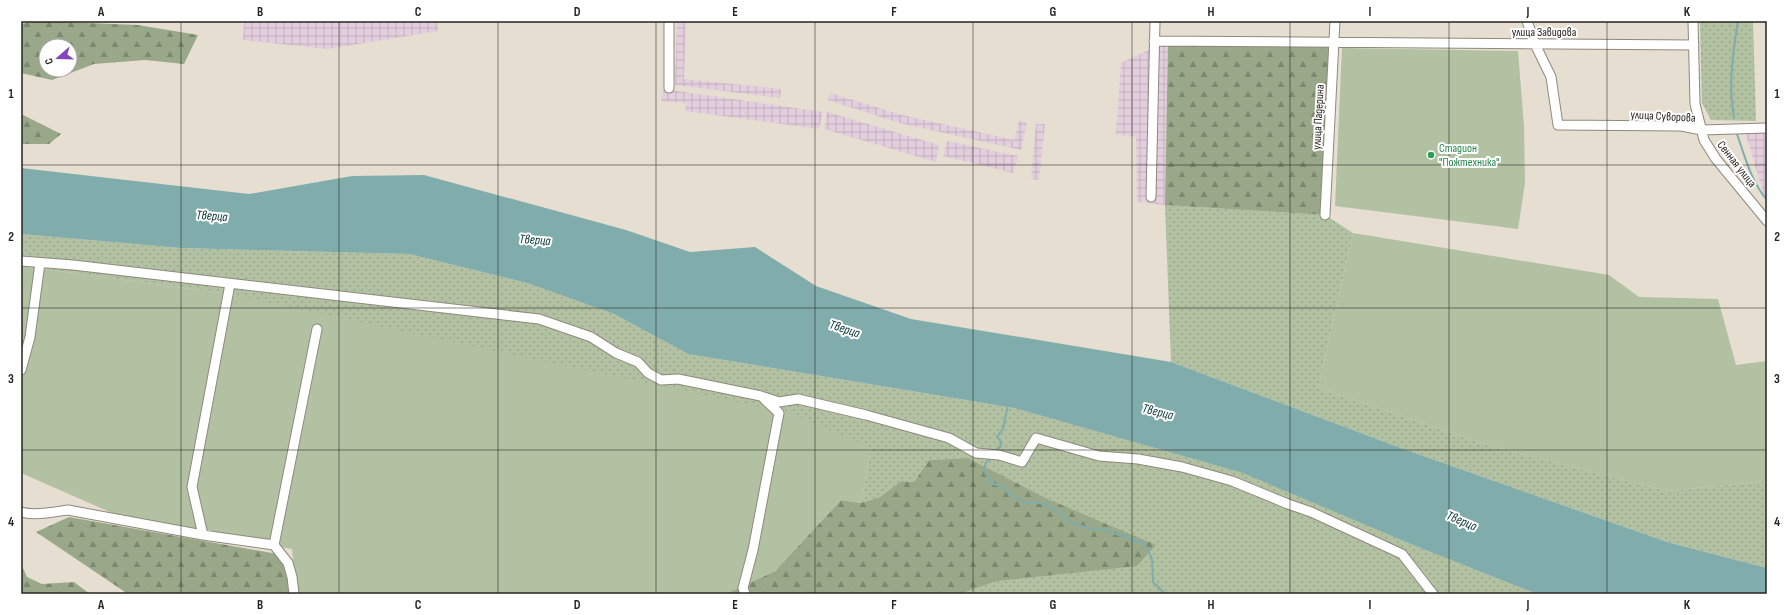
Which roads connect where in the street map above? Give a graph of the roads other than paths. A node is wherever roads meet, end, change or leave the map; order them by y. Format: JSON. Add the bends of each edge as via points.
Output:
{"nodes":[{"id":1,"x":670,"y":21,"type":"edge"},
{"id":2,"x":1155,"y":21,"type":"edge"},
{"id":3,"x":1335,"y":21,"type":"edge"},
{"id":4,"x":1528,"y":21,"type":"edge"},
{"id":5,"x":1693,"y":21,"type":"edge"},
{"id":6,"x":1154,"y":41,"type":"junction"},
{"id":7,"x":1335,"y":42,"type":"junction"},
{"id":8,"x":1535,"y":44,"type":"junction"},
{"id":9,"x":1694,"y":45,"type":"junction"},
{"id":10,"x":669,"y":88,"type":"dead end"},
{"id":11,"x":1767,"y":128,"type":"edge"},
{"id":12,"x":1702,"y":130,"type":"junction"},
{"id":13,"x":1151,"y":197,"type":"dead end"},
{"id":14,"x":1325,"y":215,"type":"dead end"},
{"id":15,"x":1767,"y":221,"type":"edge"},
{"id":16,"x":21,"y":261,"type":"edge"},
{"id":17,"x":40,"y":263,"type":"junction"},
{"id":18,"x":230,"y":284,"type":"junction"},
{"id":19,"x":316,"y":328,"type":"dead end"},
{"id":20,"x":21,"y":370,"type":"edge"},
{"id":21,"x":761,"y":396,"type":"junction"},
{"id":22,"x":21,"y":512,"type":"edge"},
{"id":23,"x":203,"y":536,"type":"junction"},
{"id":24,"x":274,"y":546,"type":"junction"},
{"id":25,"x":294,"y":594,"type":"edge"},
{"id":26,"x":745,"y":594,"type":"edge"},
{"id":27,"x":1433,"y":594,"type":"edge"}],
"edges":[{"from":1,"to":10,"type":"street"},
{"from":2,"to":6,"type":"street"},
{"from":3,"to":7,"type":"street","name":"улица Падерина"},
{"from":4,"to":8,"type":"street"},
{"from":5,"to":9,"type":"street","name":"Сенная улица"},
{"from":6,"to":7,"type":"street","name":"улица Завидова"},
{"from":6,"to":13,"type":"street"},
{"from":7,"to":8,"type":"street","name":"улица Завидова"},
{"from":7,"to":14,"type":"street","name":"улица Падерина"},
{"from":8,"to":9,"type":"street","name":"улица Завидова"},
{"from":8,"to":12,"type":"street","name":"улица Суворова","via":[[1552,77],[1558,125],[1681,126]]},
{"from":9,"to":12,"type":"street","name":"Сенная улица","via":[[1696,104]]},
{"from":11,"to":12,"type":"street","name":"улица Суворова"},
{"from":12,"to":15,"type":"street","name":"Сенная улица","via":[[1704,140],[1716,159]]},
{"from":16,"to":17,"type":"street"},
{"from":17,"to":18,"type":"street"},
{"from":17,"to":20,"type":"street","via":[[30,337]]},
{"from":18,"to":21,"type":"street","via":[[539,319],[591,337],[616,354],[638,362],[661,380],[678,379]]},
{"from":18,"to":23,"type":"street","via":[[192,487]]},
{"from":19,"to":24,"type":"street"},
{"from":21,"to":26,"type":"street","via":[[779,413],[753,550],[743,588]]},
{"from":21,"to":27,"type":"street","via":[[779,402],[798,399],[866,415],[949,438],[976,453],[999,455],[1022,462],[1036,438],[1098,456],[1138,458],[1225,479],[1311,512],[1402,554]]},
{"from":22,"to":23,"type":"street","via":[[68,510]]},
{"from":23,"to":24,"type":"street"},
{"from":24,"to":25,"type":"street","via":[[288,563]]}]}
